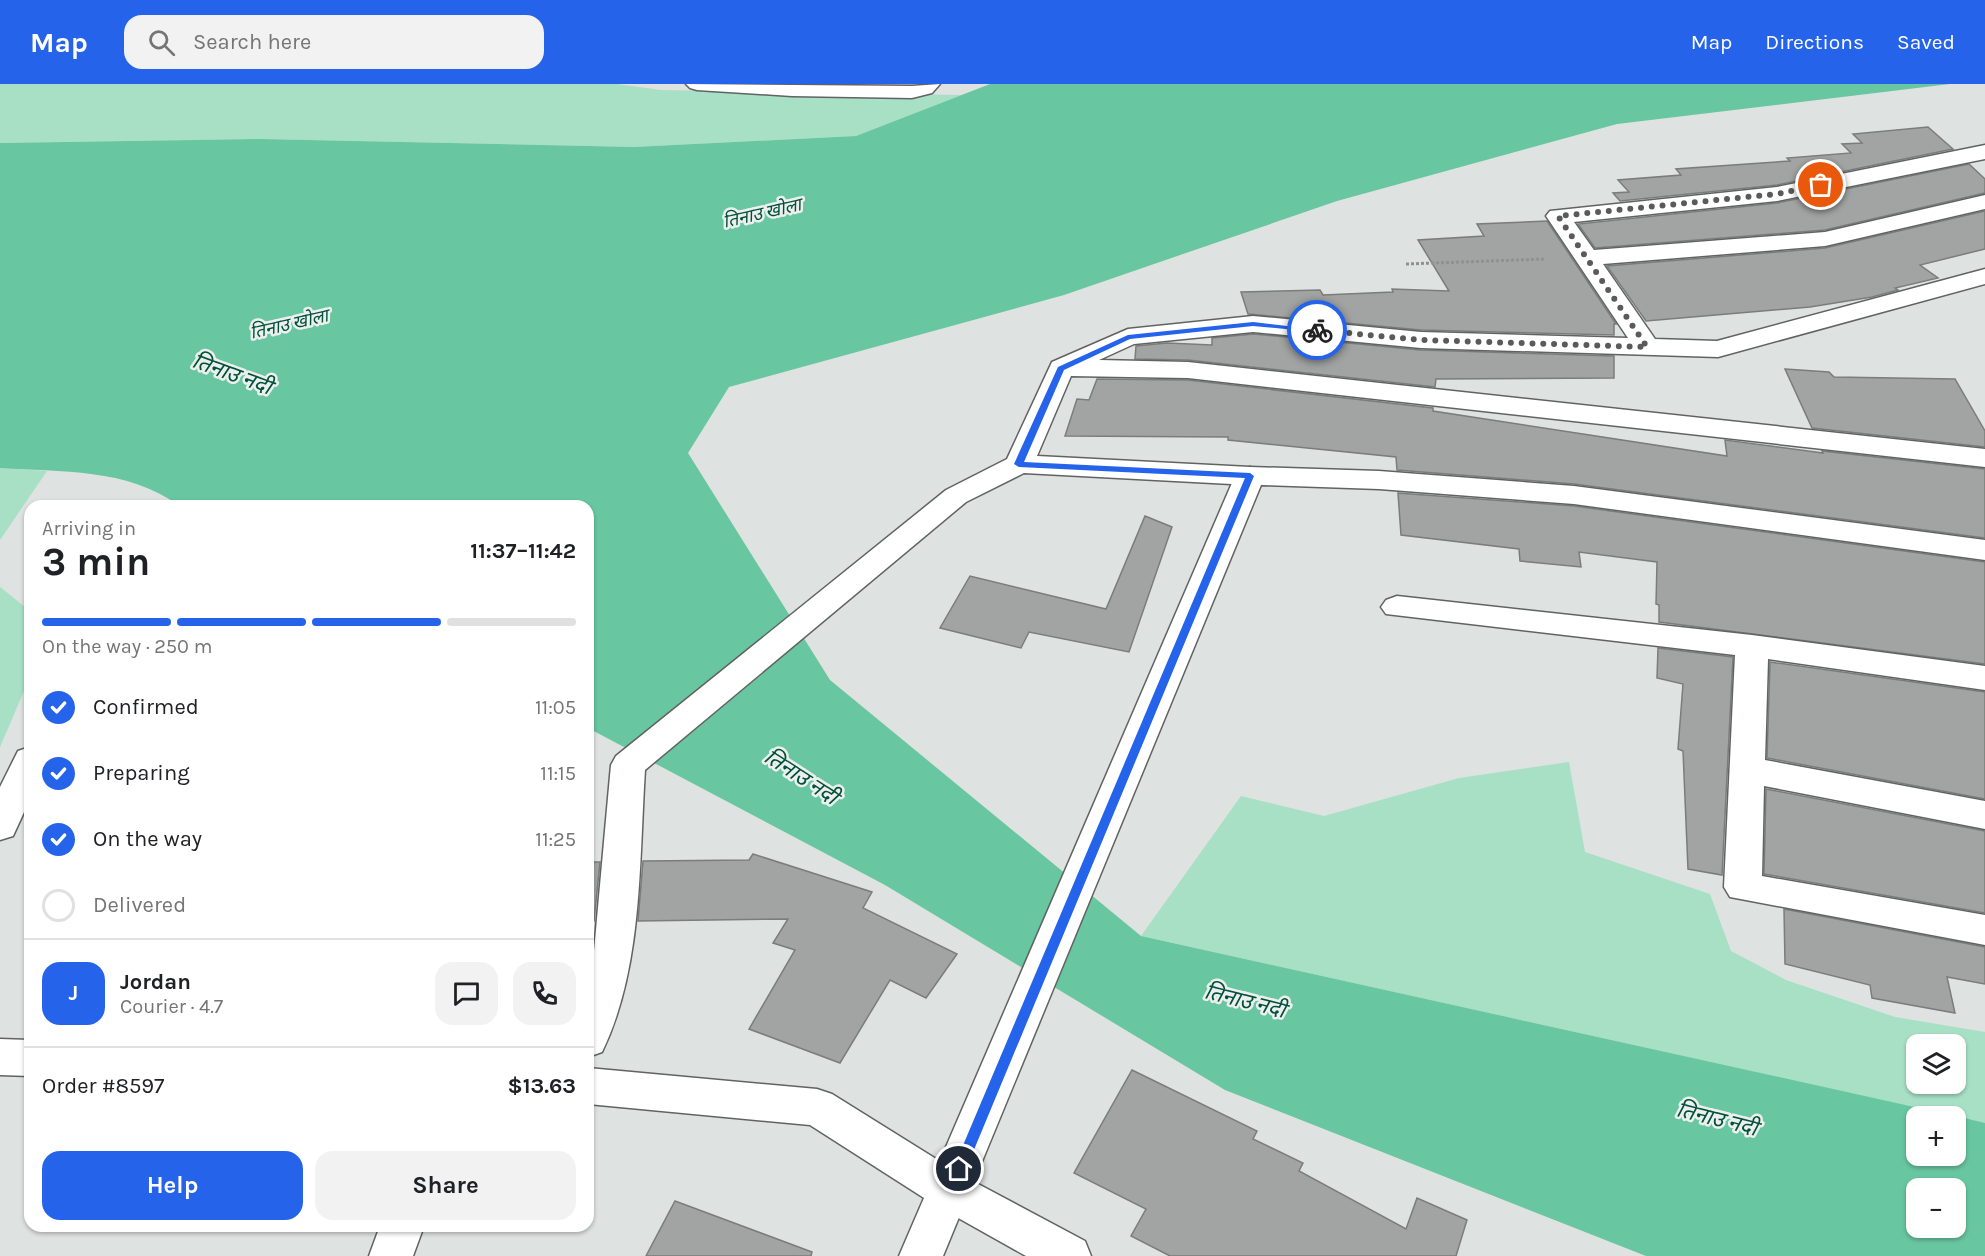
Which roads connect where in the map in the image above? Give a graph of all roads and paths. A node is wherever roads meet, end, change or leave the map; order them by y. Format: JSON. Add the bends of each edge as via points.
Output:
{"nodes":[{"id":1,"x":698,"y":84,"type":"edge"},
{"id":2,"x":929,"y":84,"type":"edge"},
{"id":3,"x":1985,"y":153,"type":"edge"},
{"id":4,"x":1985,"y":202,"type":"edge"},
{"id":5,"x":1587,"y":258,"type":"junction"},
{"id":6,"x":1406,"y":264,"type":"dead end"},
{"id":7,"x":1985,"y":276,"type":"edge"},
{"id":8,"x":1647,"y":347,"type":"junction"},
{"id":9,"x":1061,"y":368,"type":"junction"},
{"id":10,"x":1985,"y":458,"type":"edge"},
{"id":11,"x":1019,"y":464,"type":"junction"},
{"id":12,"x":1250,"y":476,"type":"junction"},
{"id":13,"x":1985,"y":550,"type":"edge"},
{"id":14,"x":1397,"y":607,"type":"dead end"},
{"id":15,"x":1752,"y":646,"type":"junction"},
{"id":16,"x":1985,"y":678,"type":"edge"},
{"id":17,"x":1748,"y":768,"type":"junction"},
{"id":18,"x":24,"y":773,"type":"edge"},
{"id":19,"x":1985,"y":815,"type":"edge"},
{"id":20,"x":0,"y":826,"type":"edge"},
{"id":21,"x":1985,"y":930,"type":"edge"},
{"id":22,"x":594,"y":1020,"type":"edge"},
{"id":23,"x":0,"y":1057,"type":"edge"},
{"id":24,"x":24,"y":1058,"type":"edge"},
{"id":25,"x":594,"y":1087,"type":"edge"},
{"id":26,"x":950,"y":1191,"type":"junction"},
{"id":27,"x":400,"y":1232,"type":"edge"},
{"id":28,"x":391,"y":1256,"type":"edge"},
{"id":29,"x":921,"y":1256,"type":"edge"},
{"id":30,"x":1069,"y":1256,"type":"edge"}],
"edges":[{"from":1,"to":2,"type":"street","via":[[912,92]]},
{"from":3,"to":5,"type":"street","via":[[1777,194],[1558,216]]},
{"from":4,"to":5,"type":"street","via":[[1825,239]]},
{"from":5,"to":6,"type":"path"},
{"from":5,"to":8,"type":"street"},
{"from":7,"to":8,"type":"street","via":[[1718,349]]},
{"from":8,"to":9,"type":"street","via":[[1421,340],[1253,324],[1128,337]]},
{"from":9,"to":10,"type":"street","via":[[1188,370]]},
{"from":9,"to":11,"type":"street"},
{"from":11,"to":12,"type":"street"},
{"from":11,"to":22,"type":"street","via":[[957,496],[628,765],[612,962]]},
{"from":12,"to":13,"type":"street","via":[[1379,480],[1574,495]]},
{"from":12,"to":26,"type":"street"},
{"from":14,"to":15,"type":"street"},
{"from":15,"to":16,"type":"street"},
{"from":15,"to":17,"type":"street"},
{"from":17,"to":19,"type":"street"},
{"from":17,"to":21,"type":"street","via":[[1743,887]]},
{"from":18,"to":20,"type":"street"},
{"from":23,"to":24,"type":"street"},
{"from":25,"to":26,"type":"street","via":[[817,1107]]},
{"from":26,"to":29,"type":"street"},
{"from":26,"to":30,"type":"street"},
{"from":27,"to":28,"type":"street"}]}
